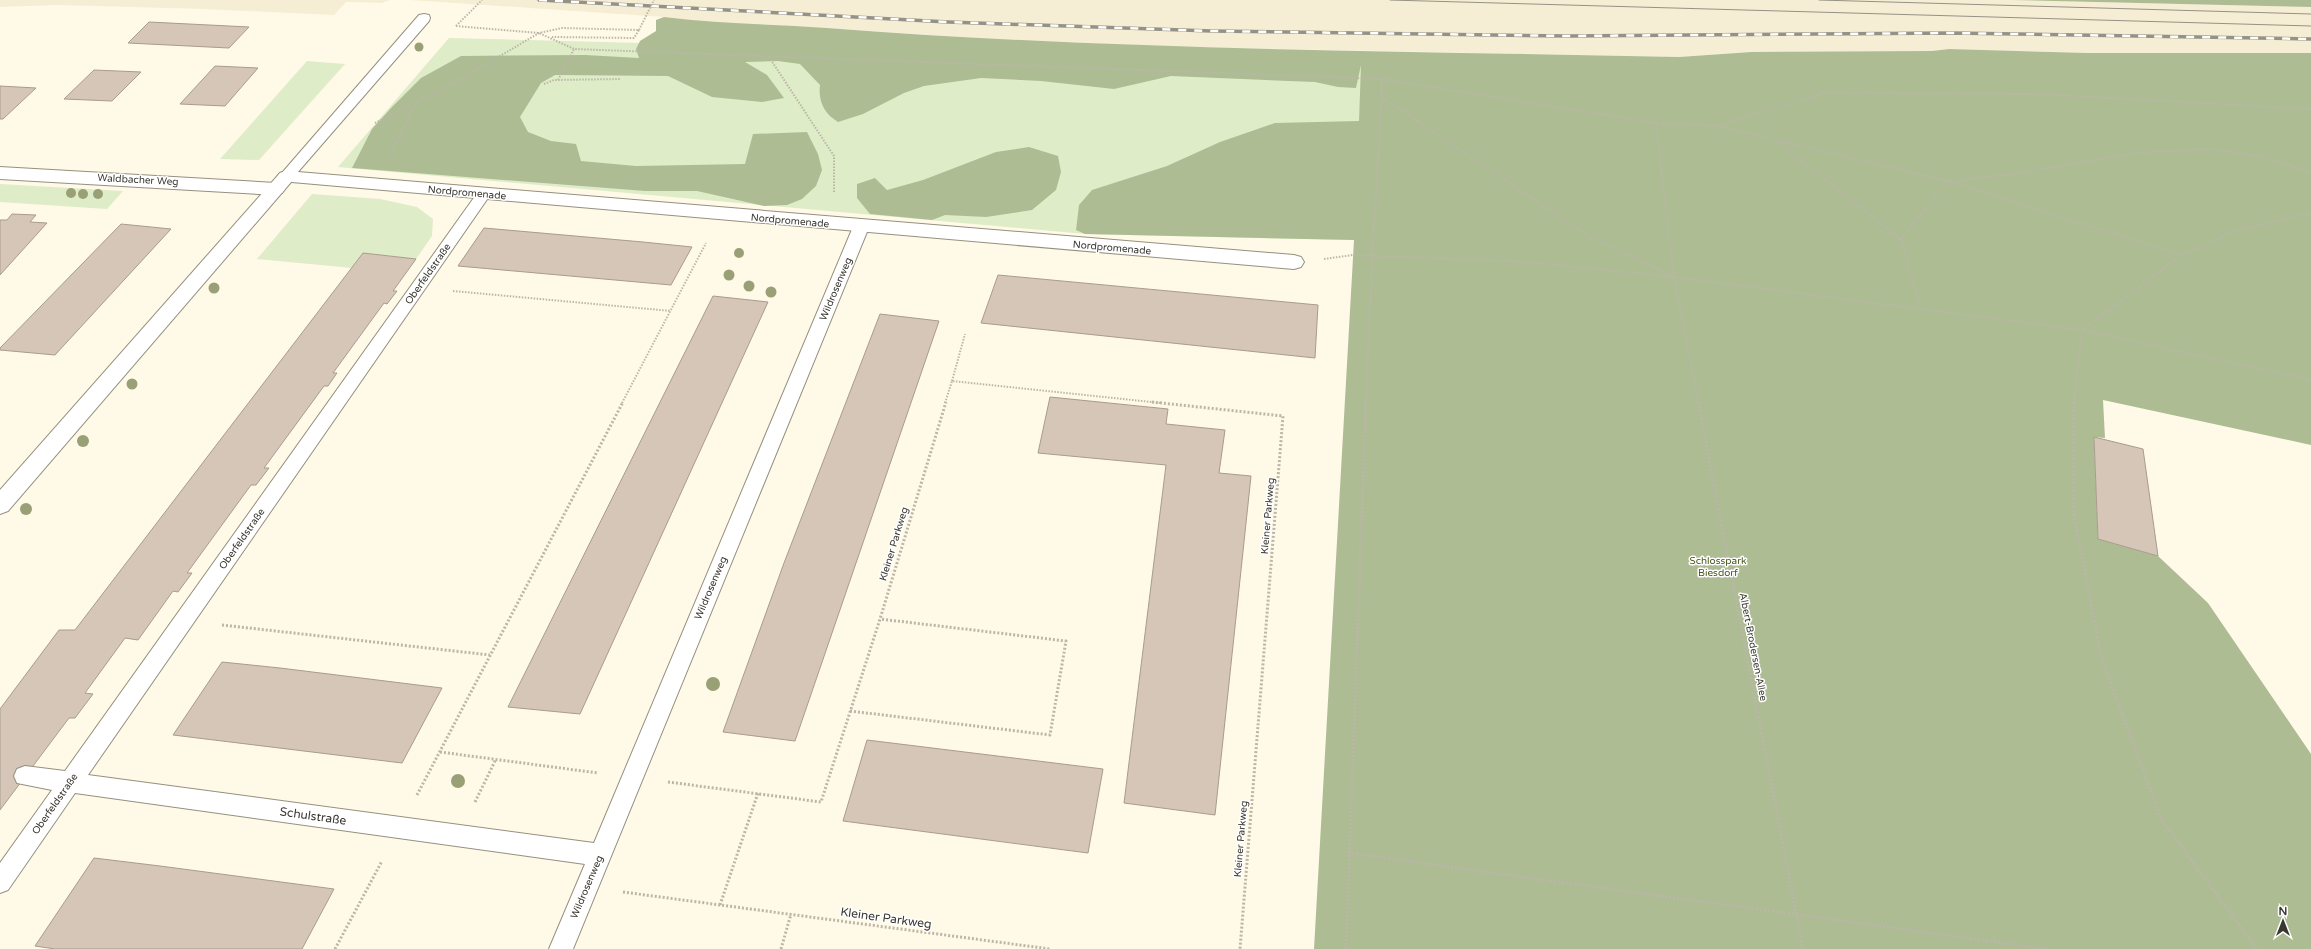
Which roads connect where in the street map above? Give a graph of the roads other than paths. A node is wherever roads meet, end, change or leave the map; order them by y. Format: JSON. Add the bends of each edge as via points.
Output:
{"nodes":[{"id":1,"x":424,"y":18,"type":"dead end"},
{"id":2,"x":0,"y":173,"type":"edge"},
{"id":3,"x":281,"y":183,"type":"junction"},
{"id":4,"x":483,"y":195,"type":"junction"},
{"id":5,"x":862,"y":227,"type":"junction"},
{"id":6,"x":1294,"y":262,"type":"road end"},
{"id":7,"x":0,"y":505,"type":"edge"},
{"id":8,"x":25,"y":776,"type":"dead end"},
{"id":9,"x":70,"y":783,"type":"junction"},
{"id":10,"x":600,"y":855,"type":"junction"},
{"id":11,"x":0,"y":882,"type":"edge"},
{"id":12,"x":561,"y":949,"type":"edge"}],
"edges":[{"from":1,"to":3,"type":"lane"},
{"from":2,"to":3,"type":"street","name":"Waldbacher Weg"},
{"from":3,"to":4,"type":"street","name":"Nordpromenade","via":[[372,185]]},
{"from":3,"to":7,"type":"street"},
{"from":4,"to":5,"type":"street","name":"Nordpromenade"},
{"from":4,"to":9,"type":"lane","name":"Oberfeldstraße"},
{"from":5,"to":6,"type":"street","name":"Nordpromenade"},
{"from":5,"to":10,"type":"lane","name":"Wildrosenweg"},
{"from":8,"to":9,"type":"lane","name":"Schulstraße"},
{"from":9,"to":10,"type":"lane","name":"Schulstraße"},
{"from":9,"to":11,"type":"lane","name":"Oberfeldstraße"},
{"from":10,"to":12,"type":"lane","name":"Wildrosenweg"}]}
